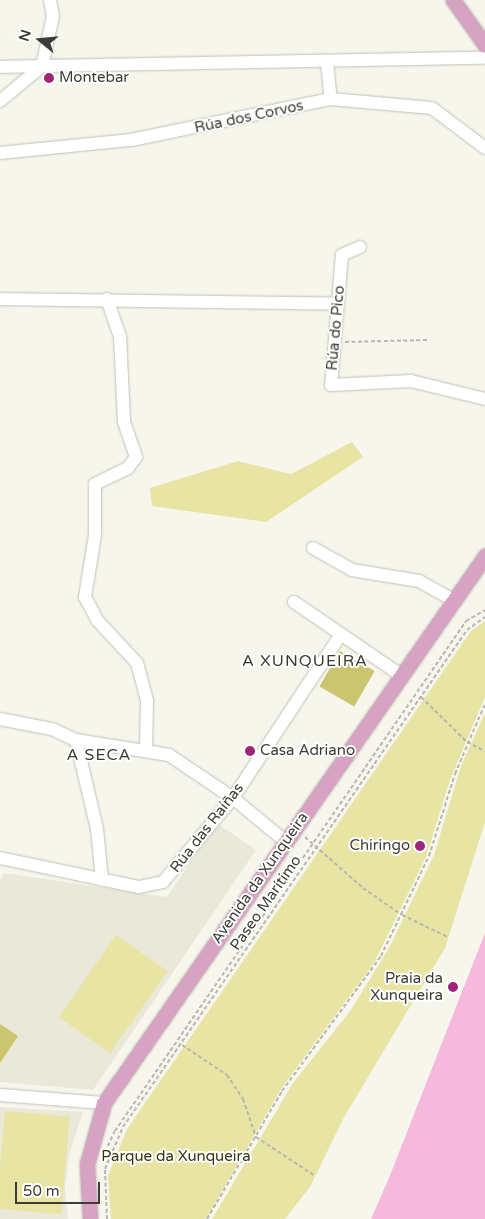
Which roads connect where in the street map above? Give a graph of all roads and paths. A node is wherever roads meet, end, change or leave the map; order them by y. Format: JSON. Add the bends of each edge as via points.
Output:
{"nodes":[{"id":1,"x":50,"y":0,"type":"edge"},
{"id":2,"x":453,"y":0,"type":"edge"},
{"id":3,"x":485,"y":45,"type":"edge"},
{"id":4,"x":485,"y":58,"type":"edge"},
{"id":5,"x":327,"y":63,"type":"junction"},
{"id":6,"x":42,"y":66,"type":"junction"},
{"id":7,"x":0,"y":67,"type":"edge"},
{"id":8,"x":331,"y":99,"type":"junction"},
{"id":9,"x":0,"y":101,"type":"edge"},
{"id":10,"x":485,"y":148,"type":"edge"},
{"id":11,"x":0,"y":153,"type":"edge"},
{"id":12,"x":360,"y":247,"type":"dead end"},
{"id":13,"x":0,"y":299,"type":"edge"},
{"id":14,"x":107,"y":299,"type":"junction"},
{"id":15,"x":338,"y":304,"type":"junction"},
{"id":16,"x":428,"y":340,"type":"dead end"},
{"id":17,"x":334,"y":342,"type":"junction"},
{"id":18,"x":485,"y":399,"type":"edge"},
{"id":19,"x":314,"y":548,"type":"dead end"},
{"id":20,"x":485,"y":556,"type":"edge"},
{"id":21,"x":453,"y":600,"type":"junction"},
{"id":22,"x":294,"y":602,"type":"dead end"},
{"id":23,"x":485,"y":610,"type":"edge"},
{"id":24,"x":485,"y":617,"type":"edge"},
{"id":25,"x":341,"y":634,"type":"junction"},
{"id":26,"x":402,"y":676,"type":"junction"},
{"id":27,"x":421,"y":697,"type":"junction"},
{"id":28,"x":485,"y":704,"type":"edge"},
{"id":29,"x":0,"y":719,"type":"edge"},
{"id":30,"x":76,"y":740,"type":"junction"},
{"id":31,"x":467,"y":742,"type":"junction"},
{"id":32,"x":146,"y":750,"type":"junction"},
{"id":33,"x":485,"y":751,"type":"edge"},
{"id":34,"x":233,"y":798,"type":"junction"},
{"id":35,"x":289,"y":835,"type":"junction"},
{"id":36,"x":313,"y":843,"type":"junction"},
{"id":37,"x":319,"y":846,"type":"junction"},
{"id":38,"x":0,"y":858,"type":"edge"},
{"id":39,"x":102,"y":880,"type":"junction"},
{"id":40,"x":402,"y":915,"type":"junction"},
{"id":41,"x":448,"y":937,"type":"dead end"},
{"id":42,"x":181,"y":1044,"type":"junction"},
{"id":43,"x":0,"y":1095,"type":"edge"},
{"id":44,"x":104,"y":1103,"type":"junction"},
{"id":45,"x":256,"y":1137,"type":"junction"},
{"id":46,"x":315,"y":1176,"type":"dead end"},
{"id":47,"x":99,"y":1182,"type":"dead end"},
{"id":48,"x":95,"y":1213,"type":"edge"},
{"id":49,"x":102,"y":1219,"type":"edge"},
{"id":50,"x":107,"y":1219,"type":"edge"},
{"id":51,"x":207,"y":1219,"type":"edge"}],
"edges":[{"from":1,"to":6,"type":"street","via":[[54,16]]},
{"from":2,"to":3,"type":"main road"},
{"from":4,"to":5,"type":"street"},
{"from":5,"to":6,"type":"street"},
{"from":5,"to":8,"type":"street"},
{"from":6,"to":7,"type":"street"},
{"from":6,"to":9,"type":"street"},
{"from":8,"to":10,"type":"street","name":"Rúa dos Corvos","via":[[432,108]]},
{"from":8,"to":11,"type":"street","name":"Rúa dos Corvos","via":[[131,140]]},
{"from":12,"to":15,"type":"street","name":"Rúa do Pico","via":[[342,255]]},
{"from":13,"to":14,"type":"street"},
{"from":14,"to":15,"type":"street"},
{"from":14,"to":32,"type":"street","via":[[120,336],[124,422],[136,457],[128,468],[95,484],[95,535],[85,597],[97,620],[137,663],[148,701]]},
{"from":15,"to":17,"type":"street","name":"Rúa do Pico"},
{"from":16,"to":17,"type":"path"},
{"from":17,"to":18,"type":"street","name":"Rúa do Pico","via":[[331,385],[411,381]]},
{"from":19,"to":21,"type":"street","via":[[352,570],[419,581]]},
{"from":20,"to":21,"type":"main road","name":"Avenida da Xunqueira"},
{"from":21,"to":26,"type":"main road","name":"Avenida da Xunqueira"},
{"from":22,"to":25,"type":"street"},
{"from":23,"to":36,"type":"path","via":[[466,622]]},
{"from":24,"to":27,"type":"path","name":"Paseo Marítimo","via":[[467,630]]},
{"from":25,"to":26,"type":"street"},
{"from":25,"to":34,"type":"street","name":"Rúa das Raíñas"},
{"from":26,"to":35,"type":"main road","name":"Avenida da Xunqueira"},
{"from":27,"to":31,"type":"path"},
{"from":27,"to":37,"type":"path","name":"Paseo Marítimo"},
{"from":28,"to":31,"type":"path"},
{"from":29,"to":30,"type":"street","via":[[52,729]]},
{"from":30,"to":32,"type":"street"},
{"from":30,"to":39,"type":"street","via":[[97,829]]},
{"from":31,"to":33,"type":"path"},
{"from":31,"to":40,"type":"path","via":[[429,856]]},
{"from":32,"to":34,"type":"street","via":[[168,755]]},
{"from":34,"to":35,"type":"street"},
{"from":34,"to":39,"type":"street","name":"Rúa das Raíñas","via":[[163,882],[139,886]]},
{"from":35,"to":36,"type":"path"},
{"from":35,"to":44,"type":"main road","name":"Avenida da Xunqueira"},
{"from":36,"to":37,"type":"path"},
{"from":36,"to":47,"type":"path","via":[[115,1131]]},
{"from":37,"to":40,"type":"path","via":[[338,869]]},
{"from":37,"to":42,"type":"path","name":"Paseo Marítimo"},
{"from":38,"to":39,"type":"street","name":"Rúa das Raíñas"},
{"from":40,"to":41,"type":"path"},
{"from":40,"to":45,"type":"path","via":[[357,994],[294,1075]]},
{"from":42,"to":45,"type":"path","via":[[227,1075],[243,1099]]},
{"from":42,"to":50,"type":"path","name":"Paseo Marítimo","via":[[112,1148],[104,1183]]},
{"from":43,"to":44,"type":"street"},
{"from":44,"to":48,"type":"main road","name":"Avenida da Xunqueira","via":[[87,1164]]},
{"from":45,"to":46,"type":"path"},
{"from":45,"to":51,"type":"path"},
{"from":48,"to":49,"type":"path"}]}
